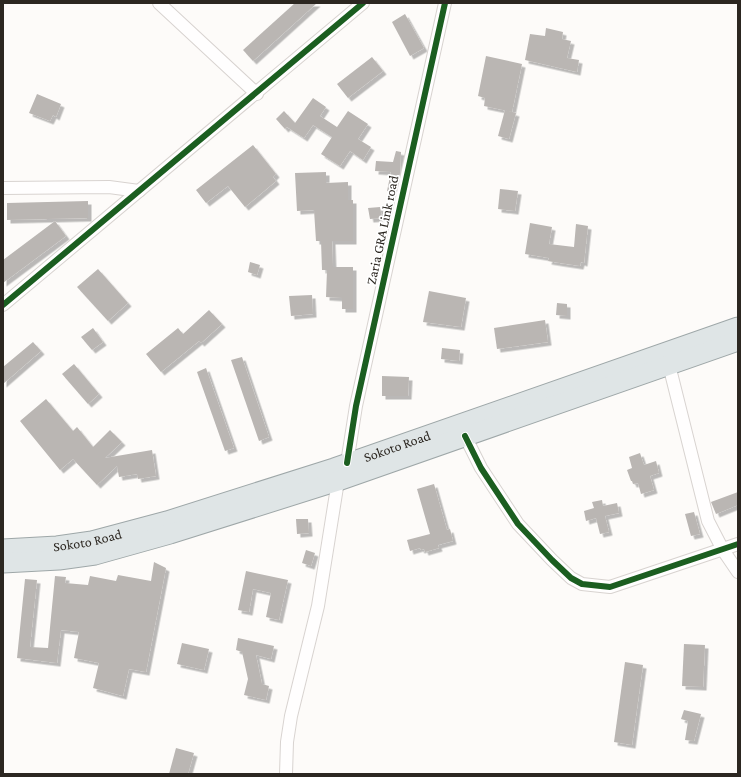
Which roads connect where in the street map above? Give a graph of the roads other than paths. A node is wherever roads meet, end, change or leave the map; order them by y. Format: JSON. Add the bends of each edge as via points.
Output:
{"nodes":[{"id":1,"x":159,"y":3,"type":"edge"},
{"id":2,"x":363,"y":3,"type":"edge"},
{"id":3,"x":444,"y":3,"type":"edge"},
{"id":4,"x":257,"y":94,"type":"junction"},
{"id":5,"x":3,"y":188,"type":"edge"},
{"id":6,"x":139,"y":191,"type":"junction"},
{"id":7,"x":3,"y":306,"type":"edge"},
{"id":8,"x":738,"y":327,"type":"edge"},
{"id":9,"x":738,"y":341,"type":"edge"},
{"id":10,"x":669,"y":365,"type":"junction"},
{"id":11,"x":465,"y":436,"type":"junction"},
{"id":12,"x":347,"y":463,"type":"junction"},
{"id":13,"x":338,"y":481,"type":"junction"},
{"id":14,"x":738,"y":544,"type":"edge"},
{"id":15,"x":3,"y":550,"type":"edge"},
{"id":16,"x":723,"y":550,"type":"junction"},
{"id":17,"x":3,"y":563,"type":"edge"},
{"id":18,"x":738,"y":572,"type":"edge"},
{"id":19,"x":286,"y":774,"type":"edge"}],
"edges":[{"from":1,"to":4,"type":"street"},
{"from":2,"to":4,"type":"street"},
{"from":3,"to":12,"type":"street","name":"Zaria GRA Link road","via":[[356,406]]},
{"from":4,"to":6,"type":"street"},
{"from":5,"to":6,"type":"street","via":[[109,187]]},
{"from":6,"to":7,"type":"street"},
{"from":8,"to":12,"type":"main road","name":"Sokoto Road"},
{"from":9,"to":10,"type":"main road","name":"Sokoto Road"},
{"from":10,"to":11,"type":"main road","name":"Sokoto Road"},
{"from":10,"to":16,"type":"street","via":[[708,521]]},
{"from":11,"to":13,"type":"main road","name":"Sokoto Road"},
{"from":11,"to":16,"type":"street","via":[[481,468],[518,524],[556,564],[582,584],[610,588]]},
{"from":12,"to":15,"type":"main road","name":"Sokoto Road","via":[[130,532],[78,543]]},
{"from":13,"to":17,"type":"main road","name":"Sokoto Road","via":[[163,537],[95,555]]},
{"from":13,"to":19,"type":"street","via":[[318,606],[291,716]]},
{"from":14,"to":16,"type":"street"},
{"from":16,"to":18,"type":"street"}]}
